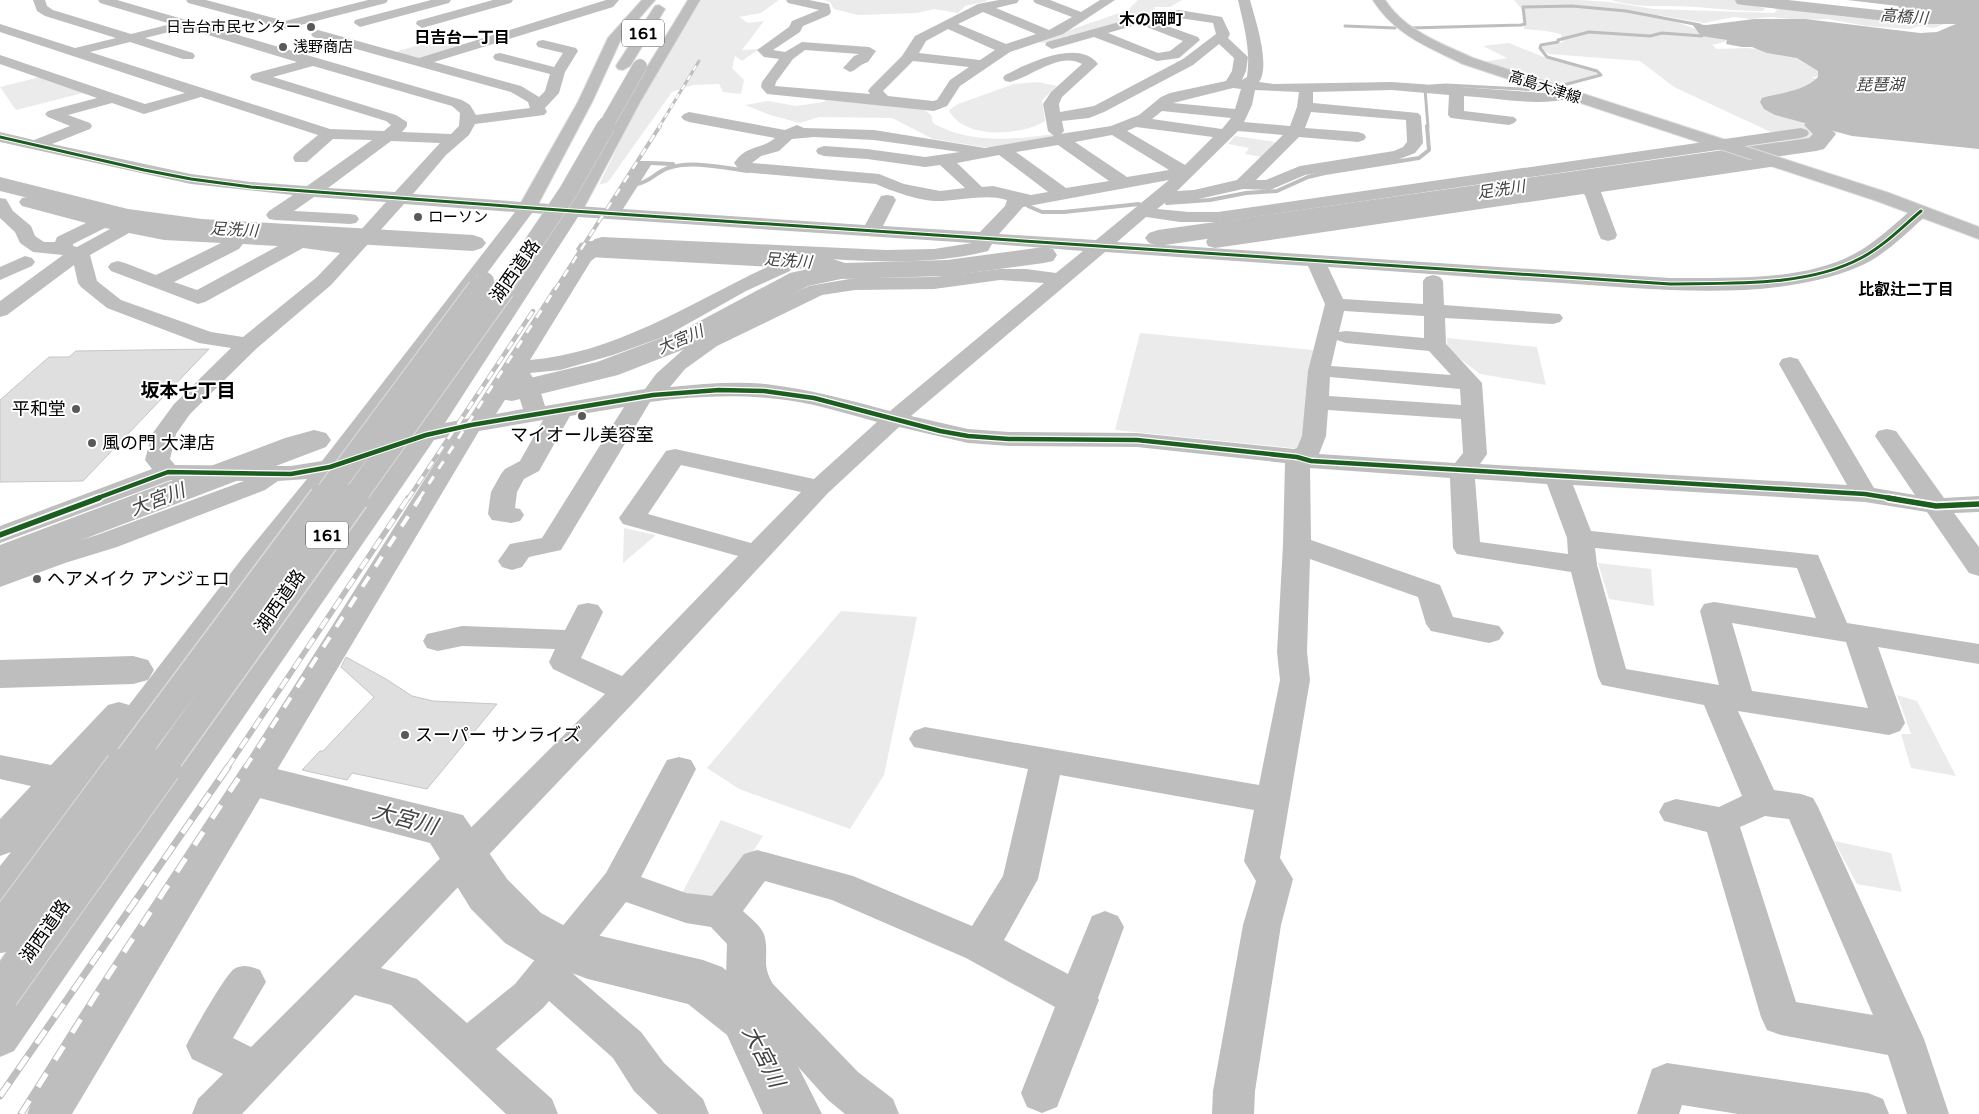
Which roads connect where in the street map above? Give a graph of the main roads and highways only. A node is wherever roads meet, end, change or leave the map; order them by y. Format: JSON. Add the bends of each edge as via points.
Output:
{"nodes":[{"id":1,"x":39,"y":0,"type":"edge"},
{"id":2,"x":136,"y":0,"type":"edge"},
{"id":3,"x":382,"y":0,"type":"edge"},
{"id":4,"x":445,"y":0,"type":"edge"},
{"id":5,"x":467,"y":0,"type":"edge"},
{"id":6,"x":613,"y":0,"type":"edge"},
{"id":7,"x":648,"y":0,"type":"edge"},
{"id":8,"x":665,"y":0,"type":"edge"},
{"id":9,"x":681,"y":0,"type":"edge"},
{"id":10,"x":694,"y":0,"type":"edge"},
{"id":11,"x":792,"y":0,"type":"edge"},
{"id":12,"x":1013,"y":0,"type":"edge"},
{"id":13,"x":1039,"y":0,"type":"edge"},
{"id":14,"x":1109,"y":0,"type":"edge"},
{"id":15,"x":1244,"y":0,"type":"edge"},
{"id":16,"x":1379,"y":0,"type":"edge"},
{"id":17,"x":200,"y":1,"type":"edge"},
{"id":18,"x":256,"y":2,"type":"dead end"},
{"id":19,"x":489,"y":5,"type":"junction"},
{"id":20,"x":511,"y":5,"type":"edge"},
{"id":21,"x":101,"y":6,"type":"edge"},
{"id":22,"x":982,"y":6,"type":"junction"},
{"id":23,"x":228,"y":9,"type":"junction"},
{"id":24,"x":281,"y":11,"type":"dead end"},
{"id":25,"x":531,"y":14,"type":"dead end"},
{"id":26,"x":1081,"y":16,"type":"junction"},
{"id":27,"x":62,"y":17,"type":"junction"},
{"id":28,"x":255,"y":17,"type":"junction"},
{"id":29,"x":557,"y":20,"type":"junction"},
{"id":30,"x":1141,"y":20,"type":"junction"},
{"id":31,"x":948,"y":24,"type":"junction"},
{"id":32,"x":185,"y":25,"type":"junction"},
{"id":33,"x":580,"y":26,"type":"dead end"},
{"id":34,"x":407,"y":28,"type":"dead end"},
{"id":35,"x":2,"y":29,"type":"edge"},
{"id":36,"x":1095,"y":33,"type":"junction"},
{"id":37,"x":1048,"y":34,"type":"junction"},
{"id":38,"x":380,"y":36,"type":"dead end"},
{"id":39,"x":569,"y":36,"type":"dead end"},
{"id":40,"x":130,"y":39,"type":"junction"},
{"id":41,"x":1221,"y":39,"type":"junction"},
{"id":42,"x":292,"y":41,"type":"dead end"},
{"id":43,"x":242,"y":42,"type":"junction"},
{"id":44,"x":352,"y":44,"type":"junction"},
{"id":45,"x":544,"y":44,"type":"junction"},
{"id":46,"x":413,"y":45,"type":"dead end"},
{"id":47,"x":266,"y":48,"type":"junction"},
{"id":48,"x":1005,"y":49,"type":"junction"},
{"id":49,"x":76,"y":52,"type":"junction"},
{"id":50,"x":385,"y":53,"type":"junction"},
{"id":51,"x":188,"y":56,"type":"junction"},
{"id":52,"x":788,"y":56,"type":"junction"},
{"id":53,"x":909,"y":56,"type":"junction"},
{"id":54,"x":0,"y":59,"type":"edge"},
{"id":55,"x":491,"y":60,"type":"junction"},
{"id":56,"x":312,"y":62,"type":"junction"},
{"id":57,"x":420,"y":62,"type":"junction"},
{"id":58,"x":987,"y":62,"type":"junction"},
{"id":59,"x":20,"y":66,"type":"junction"},
{"id":60,"x":632,"y":66,"type":"junction"},
{"id":61,"x":850,"y":68,"type":"dead end"},
{"id":62,"x":133,"y":71,"type":"junction"},
{"id":63,"x":454,"y":71,"type":"junction"},
{"id":64,"x":0,"y":72,"type":"edge"},
{"id":65,"x":558,"y":72,"type":"junction"},
{"id":66,"x":369,"y":78,"type":"junction"},
{"id":67,"x":1010,"y":78,"type":"dead end"},
{"id":68,"x":821,"y":81,"type":"dead end"},
{"id":69,"x":1251,"y":82,"type":"junction"},
{"id":70,"x":1231,"y":84,"type":"junction"},
{"id":71,"x":1306,"y":88,"type":"junction"},
{"id":72,"x":1457,"y":91,"type":"junction"},
{"id":73,"x":200,"y":93,"type":"junction"},
{"id":74,"x":806,"y":95,"type":"junction"},
{"id":75,"x":1511,"y":95,"type":"junction"},
{"id":76,"x":1567,"y":95,"type":"junction"},
{"id":77,"x":112,"y":98,"type":"junction"},
{"id":78,"x":884,"y":100,"type":"junction"},
{"id":79,"x":538,"y":106,"type":"junction"},
{"id":80,"x":1159,"y":106,"type":"junction"},
{"id":81,"x":1305,"y":107,"type":"junction"},
{"id":82,"x":1360,"y":112,"type":"junction"},
{"id":83,"x":689,"y":117,"type":"dead end"},
{"id":84,"x":469,"y":120,"type":"junction"},
{"id":85,"x":1509,"y":120,"type":"junction"},
{"id":86,"x":1233,"y":125,"type":"junction"},
{"id":87,"x":1125,"y":126,"type":"junction"},
{"id":88,"x":1057,"y":129,"type":"junction"},
{"id":89,"x":1296,"y":131,"type":"junction"},
{"id":90,"x":329,"y":134,"type":"junction"},
{"id":91,"x":1801,"y":134,"type":"dead end"},
{"id":92,"x":787,"y":135,"type":"junction"},
{"id":93,"x":388,"y":136,"type":"junction"},
{"id":94,"x":0,"y":137,"type":"edge"},
{"id":95,"x":1358,"y":137,"type":"junction"},
{"id":96,"x":1508,"y":138,"type":"dead end"},
{"id":97,"x":455,"y":139,"type":"junction"},
{"id":98,"x":1000,"y":142,"type":"junction"},
{"id":99,"x":35,"y":144,"type":"junction"},
{"id":100,"x":1723,"y":145,"type":"junction"},
{"id":101,"x":372,"y":148,"type":"junction"},
{"id":102,"x":773,"y":148,"type":"junction"},
{"id":103,"x":983,"y":153,"type":"junction"},
{"id":104,"x":301,"y":158,"type":"dead end"},
{"id":105,"x":944,"y":160,"type":"junction"},
{"id":106,"x":1360,"y":160,"type":"junction"},
{"id":107,"x":1769,"y":161,"type":"junction"},
{"id":108,"x":643,"y":164,"type":"dead end"},
{"id":109,"x":1185,"y":172,"type":"junction"},
{"id":110,"x":1527,"y":174,"type":"junction"},
{"id":111,"x":328,"y":180,"type":"junction"},
{"id":112,"x":1124,"y":183,"type":"junction"},
{"id":113,"x":1243,"y":184,"type":"junction"},
{"id":114,"x":1586,"y":188,"type":"junction"},
{"id":115,"x":312,"y":192,"type":"junction"},
{"id":116,"x":977,"y":192,"type":"junction"},
{"id":117,"x":1558,"y":192,"type":"junction"},
{"id":118,"x":1063,"y":194,"type":"junction"},
{"id":119,"x":398,"y":197,"type":"junction"},
{"id":120,"x":887,"y":200,"type":"dead end"},
{"id":121,"x":1031,"y":200,"type":"junction"},
{"id":122,"x":28,"y":202,"type":"dead end"},
{"id":123,"x":0,"y":203,"type":"edge"},
{"id":124,"x":1152,"y":204,"type":"junction"},
{"id":125,"x":1315,"y":204,"type":"junction"},
{"id":126,"x":527,"y":208,"type":"junction"},
{"id":127,"x":573,"y":211,"type":"junction"},
{"id":128,"x":1921,"y":211,"type":"junction"},
{"id":129,"x":611,"y":213,"type":"junction"},
{"id":130,"x":150,"y":215,"type":"dead end"},
{"id":131,"x":350,"y":219,"type":"dead end"},
{"id":132,"x":103,"y":222,"type":"junction"},
{"id":133,"x":1340,"y":222,"type":"junction"},
{"id":134,"x":131,"y":224,"type":"junction"},
{"id":135,"x":872,"y":230,"type":"junction"},
{"id":136,"x":1979,"y":233,"type":"edge"},
{"id":137,"x":1608,"y":235,"type":"dead end"},
{"id":138,"x":239,"y":238,"type":"junction"},
{"id":139,"x":985,"y":238,"type":"junction"},
{"id":140,"x":362,"y":241,"type":"junction"},
{"id":141,"x":300,"y":242,"type":"junction"},
{"id":142,"x":1215,"y":242,"type":"dead end"},
{"id":143,"x":1100,"y":247,"type":"junction"},
{"id":144,"x":71,"y":251,"type":"junction"},
{"id":145,"x":789,"y":257,"type":"junction"},
{"id":146,"x":25,"y":262,"type":"dead end"},
{"id":147,"x":118,"y":267,"type":"dead end"},
{"id":148,"x":1319,"y":267,"type":"junction"},
{"id":149,"x":0,"y":274,"type":"edge"},
{"id":150,"x":1060,"y":280,"type":"junction"},
{"id":151,"x":1433,"y":281,"type":"junction"},
{"id":152,"x":157,"y":282,"type":"junction"},
{"id":153,"x":748,"y":283,"type":"junction"},
{"id":154,"x":1554,"y":289,"type":"dead end"},
{"id":155,"x":791,"y":300,"type":"junction"},
{"id":156,"x":1343,"y":305,"type":"dead end"},
{"id":157,"x":2,"y":308,"type":"edge"},
{"id":158,"x":1434,"y":311,"type":"junction"},
{"id":159,"x":1553,"y":318,"type":"dead end"},
{"id":160,"x":1346,"y":337,"type":"dead end"},
{"id":161,"x":248,"y":344,"type":"junction"},
{"id":162,"x":1435,"y":345,"type":"junction"},
{"id":163,"x":1790,"y":364,"type":"dead end"},
{"id":164,"x":517,"y":371,"type":"junction"},
{"id":165,"x":1335,"y":372,"type":"dead end"},
{"id":166,"x":1471,"y":383,"type":"junction"},
{"id":167,"x":647,"y":396,"type":"junction"},
{"id":168,"x":1327,"y":403,"type":"dead end"},
{"id":169,"x":534,"y":407,"type":"junction"},
{"id":170,"x":561,"y":410,"type":"junction"},
{"id":171,"x":1473,"y":413,"type":"junction"},
{"id":172,"x":894,"y":419,"type":"junction"},
{"id":173,"x":475,"y":425,"type":"junction"},
{"id":174,"x":426,"y":435,"type":"junction"},
{"id":175,"x":1887,"y":436,"type":"dead end"},
{"id":176,"x":1297,"y":457,"type":"junction"},
{"id":177,"x":330,"y":467,"type":"junction"},
{"id":178,"x":1462,"y":471,"type":"junction"},
{"id":179,"x":175,"y":472,"type":"junction"},
{"id":180,"x":271,"y":474,"type":"junction"},
{"id":181,"x":1557,"y":478,"type":"junction"},
{"id":182,"x":819,"y":488,"type":"junction"},
{"id":183,"x":1865,"y":494,"type":"junction"},
{"id":184,"x":85,"y":504,"type":"junction"},
{"id":185,"x":1979,"y":504,"type":"edge"},
{"id":186,"x":1936,"y":506,"type":"junction"},
{"id":187,"x":512,"y":515,"type":"dead end"},
{"id":188,"x":0,"y":535,"type":"edge"},
{"id":189,"x":106,"y":541,"type":"junction"},
{"id":190,"x":1297,"y":545,"type":"junction"},
{"id":191,"x":1582,"y":552,"type":"junction"},
{"id":192,"x":758,"y":553,"type":"junction"},
{"id":193,"x":512,"y":561,"type":"dead end"},
{"id":194,"x":1979,"y":567,"type":"edge"},
{"id":195,"x":0,"y":578,"type":"edge"},
{"id":196,"x":588,"y":612,"type":"dead end"},
{"id":197,"x":1847,"y":632,"type":"junction"},
{"id":198,"x":1489,"y":633,"type":"dead end"},
{"id":199,"x":574,"y":640,"type":"junction"},
{"id":200,"x":438,"y":641,"type":"dead end"},
{"id":201,"x":1979,"y":654,"type":"edge"},
{"id":202,"x":626,"y":691,"type":"junction"},
{"id":203,"x":1728,"y":698,"type":"junction"},
{"id":204,"x":124,"y":720,"type":"junction"},
{"id":205,"x":925,"y":739,"type":"dead end"},
{"id":206,"x":1047,"y":760,"type":"junction"},
{"id":207,"x":0,"y":767,"type":"edge"},
{"id":208,"x":678,"y":769,"type":"dead end"},
{"id":209,"x":57,"y":779,"type":"junction"},
{"id":210,"x":1272,"y":800,"type":"junction"},
{"id":211,"x":1762,"y":802,"type":"junction"},
{"id":212,"x":1676,"y":812,"type":"dead end"},
{"id":213,"x":1721,"y":821,"type":"junction"},
{"id":214,"x":0,"y":842,"type":"edge"},
{"id":215,"x":618,"y":884,"type":"junction"},
{"id":216,"x":0,"y":893,"type":"edge"},
{"id":217,"x":721,"y":913,"type":"junction"},
{"id":218,"x":1105,"y":927,"type":"dead end"},
{"id":219,"x":0,"y":934,"type":"edge"},
{"id":220,"x":980,"y":946,"type":"junction"},
{"id":221,"x":547,"y":975,"type":"junction"},
{"id":222,"x":347,"y":976,"type":"junction"},
{"id":223,"x":246,"y":982,"type":"dead end"},
{"id":224,"x":0,"y":994,"type":"edge"},
{"id":225,"x":1079,"y":1000,"type":"junction"},
{"id":226,"x":0,"y":1038,"type":"edge"},
{"id":227,"x":1904,"y":1039,"type":"junction"},
{"id":228,"x":467,"y":1049,"type":"junction"},
{"id":229,"x":255,"y":1070,"type":"junction"},
{"id":230,"x":1042,"y":1094,"type":"dead end"},
{"id":231,"x":1847,"y":1112,"type":"edge"},
{"id":232,"x":48,"y":1114,"type":"edge"},
{"id":233,"x":213,"y":1114,"type":"edge"},
{"id":234,"x":537,"y":1114,"type":"edge"},
{"id":235,"x":688,"y":1114,"type":"edge"},
{"id":236,"x":878,"y":1114,"type":"edge"},
{"id":237,"x":1233,"y":1114,"type":"edge"},
{"id":238,"x":1658,"y":1114,"type":"edge"},
{"id":239,"x":1928,"y":1114,"type":"edge"}],
"edges":[{"from":1,"to":27,"type":"main road","via":[[41,8]]},
{"from":2,"to":21,"type":"main road"},
{"from":3,"to":28,"type":"main road","via":[[285,25]]},
{"from":4,"to":44,"type":"main road","via":[[314,36]]},
{"from":5,"to":19,"type":"main road"},
{"from":6,"to":29,"type":"main road"},
{"from":7,"to":126,"type":"main road","via":[[615,38],[585,102]]},
{"from":8,"to":60,"type":"main road","name":"湖西道路","number":"161"},
{"from":9,"to":60,"type":"main road","name":"湖西道路","number":"161"},
{"from":10,"to":127,"type":"main road"},
{"from":11,"to":52,"type":"main road","via":[[825,7],[825,12],[797,24],[795,29],[764,50],[769,54]]},
{"from":12,"to":22,"type":"main road"},
{"from":13,"to":26,"type":"main road"},
{"from":14,"to":26,"type":"main road"},
{"from":15,"to":69,"type":"main road","via":[[1256,55]]},
{"from":16,"to":76,"type":"main road","name":"高島大津線","via":[[1398,23],[1427,41],[1468,61]]},
{"from":17,"to":23,"type":"main road"},
{"from":18,"to":23,"type":"main road"},
{"from":19,"to":20,"type":"main road"},
{"from":19,"to":34,"type":"main road"},
{"from":21,"to":27,"type":"main road"},
{"from":21,"to":32,"type":"main road"},
{"from":22,"to":31,"type":"main road"},
{"from":22,"to":37,"type":"main road"},
{"from":23,"to":28,"type":"main road"},
{"from":24,"to":28,"type":"main road"},
{"from":25,"to":29,"type":"main road"},
{"from":26,"to":37,"type":"main road"},
{"from":27,"to":35,"type":"main road"},
{"from":27,"to":40,"type":"main road"},
{"from":29,"to":33,"type":"main road"},
{"from":29,"to":57,"type":"main road"},
{"from":30,"to":36,"type":"main road"},
{"from":30,"to":36,"type":"main road","via":[[1193,40],[1174,55],[1157,57]]},
{"from":30,"to":41,"type":"main road","via":[[1159,15],[1220,14]]},
{"from":31,"to":48,"type":"main road"},
{"from":31,"to":53,"type":"main road","via":[[920,38]]},
{"from":32,"to":40,"type":"main road"},
{"from":32,"to":43,"type":"main road"},
{"from":35,"to":49,"type":"main road"},
{"from":36,"to":58,"type":"main road"},
{"from":37,"to":48,"type":"main road"},
{"from":38,"to":44,"type":"main road"},
{"from":39,"to":45,"type":"main road"},
{"from":40,"to":49,"type":"main road"},
{"from":40,"to":51,"type":"main road"},
{"from":41,"to":70,"type":"main road","via":[[1241,58],[1239,71]]},
{"from":41,"to":88,"type":"main road","via":[[1212,42],[1188,62]]},
{"from":42,"to":47,"type":"main road"},
{"from":43,"to":47,"type":"main road"},
{"from":43,"to":51,"type":"main road"},
{"from":44,"to":50,"type":"main road"},
{"from":45,"to":55,"type":"main road"},
{"from":45,"to":65,"type":"main road","via":[[571,50]]},
{"from":46,"to":50,"type":"main road"},
{"from":47,"to":56,"type":"main road"},
{"from":48,"to":58,"type":"main road"},
{"from":49,"to":59,"type":"main road"},
{"from":49,"to":62,"type":"main road"},
{"from":50,"to":57,"type":"main road"},
{"from":51,"to":62,"type":"main road"},
{"from":52,"to":61,"type":"main road","via":[[802,46],[869,51]]},
{"from":52,"to":74,"type":"main road","via":[[768,87],[772,91]]},
{"from":53,"to":58,"type":"main road"},
{"from":53,"to":78,"type":"main road","via":[[875,91]]},
{"from":54,"to":59,"type":"main road"},
{"from":55,"to":63,"type":"main road"},
{"from":55,"to":65,"type":"main road"},
{"from":56,"to":66,"type":"main road"},
{"from":56,"to":93,"type":"main road","via":[[257,77],[399,122],[400,126]]},
{"from":57,"to":63,"type":"main road"},
{"from":57,"to":66,"type":"main road"},
{"from":58,"to":78,"type":"main road","via":[[955,83],[938,113]]},
{"from":59,"to":64,"type":"main road"},
{"from":59,"to":77,"type":"main road"},
{"from":60,"to":219,"type":"main road","name":"湖西道路","number":"161","bridge":true,"via":[[501,258]]},
{"from":60,"to":224,"type":"main road","name":"湖西道路","number":"161","bridge":true,"via":[[576,178],[524,258]]},
{"from":62,"to":73,"type":"main road"},
{"from":63,"to":79,"type":"main road","via":[[516,89]]},
{"from":65,"to":79,"type":"main road","via":[[552,93]]},
{"from":66,"to":84,"type":"main road","via":[[457,103],[466,108]]},
{"from":67,"to":88,"type":"main road","via":[[1047,60],[1071,58],[1091,64],[1056,95],[1051,104]]},
{"from":68,"to":74,"type":"main road"},
{"from":69,"to":70,"type":"main road"},
{"from":69,"to":71,"type":"main road","via":[[1273,88]]},
{"from":69,"to":86,"type":"main road"},
{"from":70,"to":80,"type":"main road","via":[[1175,96]]},
{"from":71,"to":72,"type":"main road","via":[[1382,86]]},
{"from":71,"to":81,"type":"main road"},
{"from":72,"to":75,"type":"main road"},
{"from":72,"to":85,"type":"main road","via":[[1456,115]]},
{"from":73,"to":77,"type":"main road","via":[[144,109]]},
{"from":73,"to":90,"type":"main road"},
{"from":74,"to":78,"type":"main road"},
{"from":75,"to":76,"type":"main road"},
{"from":75,"to":85,"type":"main road"},
{"from":76,"to":100,"type":"main road","name":"高島大津線"},
{"from":77,"to":99,"type":"main road","via":[[54,114],[84,126]]},
{"from":79,"to":84,"type":"main road","via":[[539,112]]},
{"from":80,"to":86,"type":"main road"},
{"from":80,"to":87,"type":"main road"},
{"from":81,"to":82,"type":"main road"},
{"from":81,"to":89,"type":"main road"},
{"from":82,"to":95,"type":"main road"},
{"from":82,"to":106,"type":"main road","via":[[1413,116],[1415,143],[1397,155]]},
{"from":83,"to":92,"type":"main road"},
{"from":84,"to":97,"type":"main road"},
{"from":85,"to":96,"type":"main road"},
{"from":86,"to":87,"type":"main road"},
{"from":86,"to":89,"type":"main road"},
{"from":86,"to":109,"type":"main road"},
{"from":87,"to":88,"type":"main road"},
{"from":87,"to":109,"type":"main road"},
{"from":88,"to":98,"type":"main road"},
{"from":88,"to":112,"type":"main road"},
{"from":89,"to":95,"type":"main road"},
{"from":89,"to":113,"type":"main road"},
{"from":90,"to":93,"type":"main road"},
{"from":90,"to":104,"type":"main road"},
{"from":91,"to":100,"type":"main road"},
{"from":92,"to":102,"type":"main road"},
{"from":92,"to":103,"type":"main road","via":[[814,132],[874,135]]},
{"from":93,"to":97,"type":"main road"},
{"from":93,"to":101,"type":"main road"},
{"from":94,"to":99,"type":"main road"},
{"from":95,"to":106,"type":"main road","via":[[1357,156]]},
{"from":97,"to":119,"type":"main road"},
{"from":98,"to":103,"type":"main road"},
{"from":98,"to":118,"type":"main road"},
{"from":99,"to":115,"type":"main road","via":[[191,179]]},
{"from":100,"to":107,"type":"main road","name":"高島大津線"},
{"from":100,"to":110,"type":"main road"},
{"from":101,"to":111,"type":"main road"},
{"from":101,"to":111,"type":"main road","via":[[423,151],[391,180],[380,183]]},
{"from":102,"to":105,"type":"main road","via":[[867,154],[925,162]]},
{"from":102,"to":116,"type":"main road","via":[[755,152],[742,163],[747,168],[879,179],[898,188],[940,196]]},
{"from":103,"to":105,"type":"main road"},
{"from":105,"to":116,"type":"main road"},
{"from":106,"to":113,"type":"main road","via":[[1300,171],[1270,185]]},
{"from":107,"to":114,"type":"main road"},
{"from":107,"to":128,"type":"main road"},
{"from":108,"to":129,"type":"main road"},
{"from":109,"to":112,"type":"main road"},
{"from":109,"to":124,"type":"main road"},
{"from":110,"to":117,"type":"main road"},
{"from":110,"to":125,"type":"main road"},
{"from":111,"to":115,"type":"main road"},
{"from":112,"to":118,"type":"main road"},
{"from":113,"to":124,"type":"main road"},
{"from":114,"to":117,"type":"main road"},
{"from":114,"to":137,"type":"main road","via":[[1593,192],[1608,215]]},
{"from":115,"to":119,"type":"main road"},
{"from":115,"to":131,"type":"main road","via":[[275,215]]},
{"from":116,"to":121,"type":"main road","via":[[1008,194]]},
{"from":117,"to":133,"type":"main road"},
{"from":118,"to":121,"type":"main road"},
{"from":119,"to":126,"type":"main road"},
{"from":119,"to":140,"type":"main road"},
{"from":120,"to":135,"type":"main road"},
{"from":121,"to":139,"type":"main road","via":[[1014,203],[1014,207]]},
{"from":122,"to":132,"type":"main road"},
{"from":123,"to":144,"type":"main road","via":[[6,214],[24,230],[27,239],[40,248]]},
{"from":124,"to":125,"type":"main road","via":[[1169,217],[1191,219]]},
{"from":124,"to":143,"type":"main road"},
{"from":125,"to":133,"type":"main road"},
{"from":126,"to":127,"type":"main road"},
{"from":126,"to":177,"type":"main road"},
{"from":127,"to":129,"type":"main road"},
{"from":127,"to":174,"type":"main road"},
{"from":128,"to":136,"type":"main road"},
{"from":128,"to":148,"type":"main road","via":[[1873,251],[1851,263],[1807,275],[1736,283],[1670,284]]},
{"from":129,"to":135,"type":"main road"},
{"from":130,"to":134,"type":"main road"},
{"from":132,"to":134,"type":"main road"},
{"from":132,"to":144,"type":"main road","via":[[64,241]]},
{"from":133,"to":142,"type":"main road"},
{"from":134,"to":138,"type":"main road","via":[[164,234]]},
{"from":134,"to":144,"type":"main road"},
{"from":135,"to":139,"type":"main road"},
{"from":138,"to":141,"type":"main road"},
{"from":138,"to":152,"type":"main road","via":[[232,245]]},
{"from":139,"to":143,"type":"main road"},
{"from":139,"to":145,"type":"main road","via":[[981,247],[961,252],[919,256]]},
{"from":140,"to":141,"type":"main road","via":[[324,246]]},
{"from":140,"to":161,"type":"main road","via":[[324,281]]},
{"from":141,"to":152,"type":"main road","via":[[198,298]]},
{"from":143,"to":148,"type":"main road"},
{"from":143,"to":150,"type":"main road"},
{"from":144,"to":157,"type":"main road","via":[[57,267]]},
{"from":144,"to":161,"type":"main road","via":[[83,260],[88,283],[114,304],[207,338]]},
{"from":145,"to":153,"type":"main road"},
{"from":145,"to":164,"type":"main road","via":[[686,255],[602,243],[584,258]]},
{"from":146,"to":149,"type":"main road"},
{"from":147,"to":152,"type":"main road"},
{"from":148,"to":151,"type":"main road"},
{"from":148,"to":176,"type":"main road","via":[[1335,304],[1319,370],[1314,436],[1308,452]]},
{"from":150,"to":155,"type":"main road","via":[[1036,275],[992,275],[934,283],[848,285]]},
{"from":150,"to":172,"type":"main road"},
{"from":151,"to":154,"type":"main road"},
{"from":151,"to":158,"type":"main road"},
{"from":153,"to":155,"type":"main road"},
{"from":153,"to":164,"type":"main road","via":[[658,331],[605,350]]},
{"from":155,"to":167,"type":"main road","via":[[782,308],[692,351]]},
{"from":156,"to":158,"type":"main road"},
{"from":158,"to":159,"type":"main road"},
{"from":158,"to":162,"type":"main road"},
{"from":160,"to":162,"type":"main road"},
{"from":161,"to":179,"type":"main road","via":[[182,409],[164,434],[157,460]]},
{"from":162,"to":166,"type":"main road"},
{"from":163,"to":183,"type":"main road"},
{"from":164,"to":169,"type":"main road"},
{"from":164,"to":173,"type":"main road"},
{"from":165,"to":166,"type":"main road"},
{"from":166,"to":171,"type":"main road"},
{"from":167,"to":170,"type":"main road"},
{"from":167,"to":172,"type":"main road","via":[[719,390],[764,391],[814,398]]},
{"from":167,"to":193,"type":"main road","via":[[552,544],[520,550]]},
{"from":168,"to":171,"type":"main road"},
{"from":169,"to":170,"type":"main road"},
{"from":169,"to":173,"type":"main road"},
{"from":170,"to":187,"type":"main road","via":[[530,466],[514,474],[504,492],[501,514]]},
{"from":171,"to":178,"type":"main road","via":[[1475,454]]},
{"from":172,"to":176,"type":"main road","via":[[968,436],[1137,440]]},
{"from":172,"to":182,"type":"main road"},
{"from":173,"to":174,"type":"main road"},
{"from":173,"to":232,"type":"main road"},
{"from":174,"to":177,"type":"main road"},
{"from":174,"to":226,"type":"main road"},
{"from":175,"to":186,"type":"main road"},
{"from":176,"to":178,"type":"main road","via":[[1311,461]]},
{"from":176,"to":190,"type":"main road"},
{"from":177,"to":180,"type":"main road"},
{"from":177,"to":204,"type":"main road"},
{"from":178,"to":181,"type":"main road"},
{"from":178,"to":191,"type":"main road","via":[[1467,548]]},
{"from":179,"to":180,"type":"main road"},
{"from":179,"to":184,"type":"main road"},
{"from":180,"to":189,"type":"main road","via":[[256,486]]},
{"from":181,"to":183,"type":"main road"},
{"from":181,"to":191,"type":"main road"},
{"from":182,"to":192,"type":"main road"},
{"from":182,"to":192,"type":"main road","via":[[675,456],[632,518]]},
{"from":183,"to":186,"type":"main road"},
{"from":184,"to":188,"type":"main road"},
{"from":184,"to":189,"type":"main road"},
{"from":185,"to":186,"type":"main road"},
{"from":186,"to":194,"type":"main road"},
{"from":189,"to":195,"type":"main road"},
{"from":190,"to":198,"type":"main road","via":[[1430,591],[1441,624]]},
{"from":190,"to":210,"type":"main road","via":[[1292,652],[1295,680]]},
{"from":191,"to":197,"type":"main road","via":[[1808,561]]},
{"from":191,"to":203,"type":"main road","via":[[1613,676]]},
{"from":192,"to":202,"type":"main road"},
{"from":196,"to":199,"type":"main road"},
{"from":197,"to":201,"type":"main road"},
{"from":197,"to":203,"type":"main road","via":[[1714,611]]},
{"from":197,"to":203,"type":"main road","via":[[1889,723]]},
{"from":199,"to":200,"type":"main road","via":[[462,636]]},
{"from":199,"to":202,"type":"main road","via":[[564,662]]},
{"from":202,"to":222,"type":"main road"},
{"from":203,"to":211,"type":"main road"},
{"from":204,"to":209,"type":"main road"},
{"from":204,"to":216,"type":"main road"},
{"from":205,"to":206,"type":"main road"},
{"from":206,"to":210,"type":"main road"},
{"from":206,"to":220,"type":"main road","via":[[1020,879]]},
{"from":207,"to":209,"type":"main road"},
{"from":208,"to":215,"type":"main road"},
{"from":209,"to":214,"type":"main road"},
{"from":210,"to":237,"type":"main road","via":[[1262,861],[1275,879],[1262,925]]},
{"from":211,"to":213,"type":"main road"},
{"from":211,"to":227,"type":"main road","via":[[1801,807]]},
{"from":212,"to":213,"type":"main road"},
{"from":213,"to":227,"type":"main road","via":[[1781,1017]]},
{"from":215,"to":217,"type":"main road","via":[[686,908]]},
{"from":215,"to":221,"type":"main road"},
{"from":217,"to":220,"type":"main road","via":[[756,864],[840,887]]},
{"from":217,"to":236,"type":"main road","via":[[746,938],[746,975],[759,996],[843,1086]]},
{"from":218,"to":225,"type":"main road"},
{"from":220,"to":225,"type":"main road"},
{"from":221,"to":228,"type":"main road","via":[[529,996]]},
{"from":221,"to":235,"type":"main road","via":[[636,1039],[649,1077]]},
{"from":222,"to":228,"type":"main road","via":[[403,991]]},
{"from":222,"to":229,"type":"main road"},
{"from":223,"to":229,"type":"main road","via":[[206,1046]]},
{"from":225,"to":230,"type":"main road"},
{"from":227,"to":239,"type":"main road"},
{"from":228,"to":234,"type":"main road"},
{"from":229,"to":233,"type":"main road"},
{"from":231,"to":238,"type":"main road","via":[[1667,1083]]}]}
